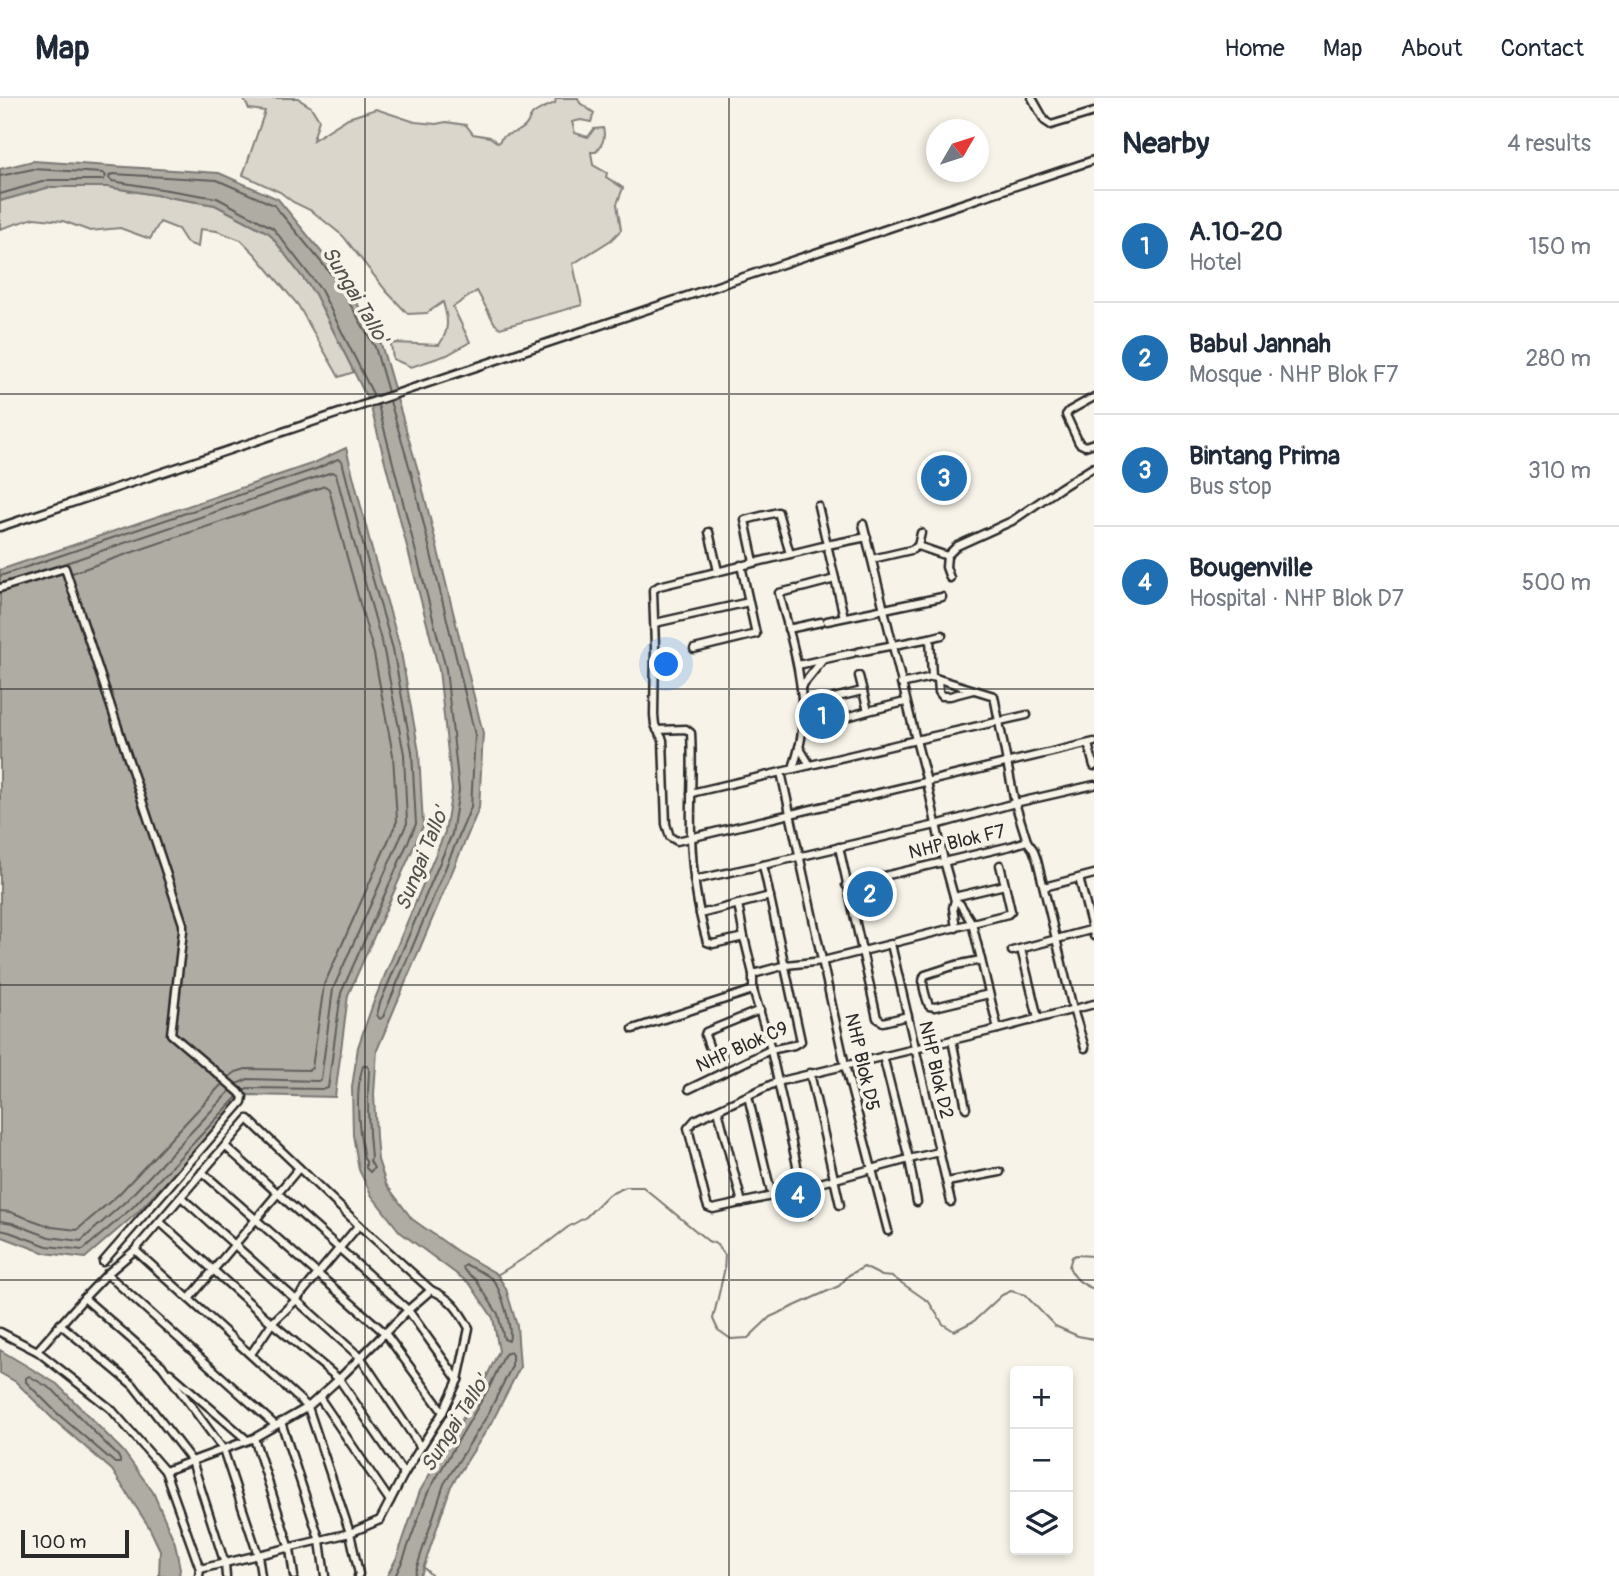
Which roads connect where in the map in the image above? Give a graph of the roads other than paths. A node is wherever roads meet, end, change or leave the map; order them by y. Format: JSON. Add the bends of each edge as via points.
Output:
{"nodes":[{"id":1,"x":1032,"y":98,"type":"edge"},
{"id":2,"x":1094,"y":112,"type":"edge"},
{"id":3,"x":1094,"y":160,"type":"edge"},
{"id":4,"x":1094,"y":397,"type":"edge"},
{"id":5,"x":1094,"y":443,"type":"edge"},
{"id":6,"x":1094,"y":467,"type":"edge"},
{"id":7,"x":817,"y":506,"type":"dead end"},
{"id":8,"x":863,"y":524,"type":"dead end"},
{"id":9,"x":0,"y":527,"type":"edge"},
{"id":10,"x":709,"y":532,"type":"dead end"},
{"id":11,"x":921,"y":533,"type":"dead end"},
{"id":12,"x":867,"y":537,"type":"junction"},
{"id":13,"x":827,"y":545,"type":"junction"},
{"id":14,"x":918,"y":546,"type":"junction"},
{"id":15,"x":790,"y":554,"type":"junction"},
{"id":16,"x":947,"y":556,"type":"junction"},
{"id":17,"x":872,"y":559,"type":"junction"},
{"id":18,"x":754,"y":562,"type":"junction"},
{"id":19,"x":741,"y":565,"type":"junction"},
{"id":20,"x":718,"y":571,"type":"junction"},
{"id":21,"x":950,"y":578,"type":"dead end"},
{"id":22,"x":835,"y":579,"type":"junction"},
{"id":23,"x":0,"y":588,"type":"edge"},
{"id":24,"x":942,"y":597,"type":"dead end"},
{"id":25,"x":749,"y":602,"type":"junction"},
{"id":26,"x":883,"y":608,"type":"junction"},
{"id":27,"x":844,"y":617,"type":"junction"},
{"id":28,"x":655,"y":622,"type":"junction"},
{"id":29,"x":788,"y":629,"type":"junction"},
{"id":30,"x":942,"y":635,"type":"dead end"},
{"id":31,"x":930,"y":638,"type":"junction"},
{"id":32,"x":892,"y":644,"type":"junction"},
{"id":33,"x":694,"y":649,"type":"dead end"},
{"id":34,"x":822,"y":661,"type":"junction"},
{"id":35,"x":798,"y":665,"type":"junction"},
{"id":36,"x":859,"y":676,"type":"dead end"},
{"id":37,"x":935,"y":678,"type":"junction"},
{"id":38,"x":901,"y":684,"type":"junction"},
{"id":39,"x":801,"y":687,"type":"junction"},
{"id":40,"x":975,"y":689,"type":"junction"},
{"id":41,"x":862,"y":691,"type":"junction"},
{"id":42,"x":905,"y":702,"type":"junction"},
{"id":43,"x":868,"y":711,"type":"junction"},
{"id":44,"x":1027,"y":715,"type":"dead end"},
{"id":45,"x":1000,"y":721,"type":"junction"},
{"id":46,"x":657,"y":730,"type":"junction"},
{"id":47,"x":916,"y":740,"type":"junction"},
{"id":48,"x":1091,"y":743,"type":"edge"},
{"id":49,"x":799,"y":747,"type":"junction"},
{"id":50,"x":1007,"y":763,"type":"junction"},
{"id":51,"x":810,"y":765,"type":"junction"},
{"id":52,"x":1094,"y":766,"type":"edge"},
{"id":53,"x":793,"y":768,"type":"junction"},
{"id":54,"x":781,"y":772,"type":"junction"},
{"id":55,"x":927,"y":782,"type":"junction"},
{"id":56,"x":1094,"y":785,"type":"edge"},
{"id":57,"x":691,"y":793,"type":"junction"},
{"id":58,"x":1015,"y":803,"type":"junction"},
{"id":59,"x":790,"y":814,"type":"junction"},
{"id":60,"x":936,"y":825,"type":"junction"},
{"id":61,"x":691,"y":838,"type":"junction"},
{"id":62,"x":1027,"y":841,"type":"junction"},
{"id":63,"x":839,"y":847,"type":"junction"},
{"id":64,"x":799,"y":856,"type":"junction"},
{"id":65,"x":944,"y":861,"type":"junction"},
{"id":66,"x":763,"y":865,"type":"junction"},
{"id":67,"x":1000,"y":865,"type":"dead end"},
{"id":68,"x":1094,"y":874,"type":"edge"},
{"id":69,"x":693,"y":877,"type":"junction"},
{"id":70,"x":1079,"y":878,"type":"junction"},
{"id":71,"x":846,"y":885,"type":"junction"},
{"id":72,"x":1004,"y":885,"type":"junction"},
{"id":73,"x":1044,"y":887,"type":"junction"},
{"id":74,"x":770,"y":896,"type":"junction"},
{"id":75,"x":954,"y":898,"type":"junction"},
{"id":76,"x":738,"y":904,"type":"junction"},
{"id":77,"x":700,"y":914,"type":"junction"},
{"id":78,"x":972,"y":923,"type":"junction"},
{"id":79,"x":956,"y":928,"type":"junction"},
{"id":80,"x":1093,"y":931,"type":"edge"},
{"id":81,"x":744,"y":937,"type":"junction"},
{"id":82,"x":1057,"y":939,"type":"junction"},
{"id":83,"x":894,"y":943,"type":"junction"},
{"id":84,"x":1021,"y":949,"type":"junction"},
{"id":85,"x":861,"y":951,"type":"junction"},
{"id":86,"x":1012,"y":951,"type":"dead end"},
{"id":87,"x":981,"y":960,"type":"junction"},
{"id":88,"x":823,"y":961,"type":"junction"},
{"id":89,"x":786,"y":965,"type":"junction"},
{"id":90,"x":753,"y":974,"type":"junction"},
{"id":91,"x":753,"y":990,"type":"junction"},
{"id":92,"x":989,"y":995,"type":"junction"},
{"id":93,"x":1094,"y":1004,"type":"edge"},
{"id":94,"x":1073,"y":1009,"type":"junction"},
{"id":95,"x":760,"y":1010,"type":"junction"},
{"id":96,"x":908,"y":1016,"type":"junction"},
{"id":97,"x":1038,"y":1018,"type":"junction"},
{"id":98,"x":998,"y":1029,"type":"junction"},
{"id":99,"x":633,"y":1030,"type":"dead end"},
{"id":100,"x":951,"y":1040,"type":"junction"},
{"id":101,"x":709,"y":1046,"type":"dead end"},
{"id":102,"x":1086,"y":1048,"type":"dead end"},
{"id":103,"x":915,"y":1049,"type":"junction"},
{"id":104,"x":770,"y":1050,"type":"junction"},
{"id":105,"x":883,"y":1056,"type":"junction"},
{"id":106,"x":845,"y":1065,"type":"junction"},
{"id":107,"x":810,"y":1073,"type":"junction"},
{"id":108,"x":778,"y":1082,"type":"junction"},
{"id":109,"x":689,"y":1088,"type":"dead end"},
{"id":110,"x":748,"y":1097,"type":"junction"},
{"id":111,"x":967,"y":1108,"type":"dead end"},
{"id":112,"x":718,"y":1110,"type":"junction"},
{"id":113,"x":225,"y":1146,"type":"junction"},
{"id":114,"x":939,"y":1152,"type":"junction"},
{"id":115,"x":909,"y":1159,"type":"junction"},
{"id":116,"x":299,"y":1168,"type":"junction"},
{"id":117,"x":872,"y":1169,"type":"junction"},
{"id":118,"x":202,"y":1172,"type":"junction"},
{"id":119,"x":1000,"y":1172,"type":"dead end"},
{"id":120,"x":833,"y":1180,"type":"junction"},
{"id":121,"x":947,"y":1182,"type":"junction"},
{"id":122,"x":803,"y":1188,"type":"junction"},
{"id":123,"x":278,"y":1193,"type":"junction"},
{"id":124,"x":772,"y":1196,"type":"junction"},
{"id":125,"x":181,"y":1197,"type":"junction"},
{"id":126,"x":917,"y":1202,"type":"dead end"},
{"id":127,"x":951,"y":1202,"type":"dead end"},
{"id":128,"x":742,"y":1203,"type":"junction"},
{"id":129,"x":840,"y":1205,"type":"dead end"},
{"id":130,"x":808,"y":1214,"type":"dead end"},
{"id":131,"x":256,"y":1219,"type":"junction"},
{"id":132,"x":160,"y":1222,"type":"junction"},
{"id":133,"x":359,"y":1225,"type":"junction"},
{"id":134,"x":888,"y":1231,"type":"dead end"},
{"id":135,"x":120,"y":1244,"type":"junction"},
{"id":136,"x":234,"y":1245,"type":"junction"},
{"id":137,"x":339,"y":1248,"type":"junction"},
{"id":138,"x":133,"y":1252,"type":"junction"},
{"id":139,"x":103,"y":1262,"type":"dead end"},
{"id":140,"x":214,"y":1269,"type":"junction"},
{"id":141,"x":107,"y":1274,"type":"junction"},
{"id":142,"x":318,"y":1274,"type":"junction"},
{"id":143,"x":431,"y":1290,"type":"junction"},
{"id":144,"x":84,"y":1298,"type":"junction"},
{"id":145,"x":189,"y":1299,"type":"junction"},
{"id":146,"x":296,"y":1300,"type":"junction"},
{"id":147,"x":408,"y":1310,"type":"junction"},
{"id":148,"x":272,"y":1323,"type":"junction"},
{"id":149,"x":60,"y":1324,"type":"junction"},
{"id":150,"x":0,"y":1332,"type":"edge"},
{"id":151,"x":385,"y":1333,"type":"junction"},
{"id":152,"x":37,"y":1351,"type":"junction"},
{"id":153,"x":251,"y":1354,"type":"junction"},
{"id":154,"x":361,"y":1358,"type":"junction"},
{"id":155,"x":161,"y":1365,"type":"junction"},
{"id":156,"x":339,"y":1379,"type":"junction"},
{"id":157,"x":458,"y":1380,"type":"junction"},
{"id":158,"x":319,"y":1397,"type":"junction"},
{"id":159,"x":308,"y":1407,"type":"junction"},
{"id":160,"x":443,"y":1412,"type":"junction"},
{"id":161,"x":278,"y":1423,"type":"junction"},
{"id":162,"x":251,"y":1439,"type":"junction"},
{"id":163,"x":420,"y":1446,"type":"junction"},
{"id":164,"x":223,"y":1449,"type":"junction"},
{"id":165,"x":192,"y":1461,"type":"junction"},
{"id":166,"x":164,"y":1471,"type":"junction"},
{"id":167,"x":404,"y":1474,"type":"junction"},
{"id":168,"x":390,"y":1501,"type":"junction"},
{"id":169,"x":350,"y":1533,"type":"junction"},
{"id":170,"x":320,"y":1541,"type":"junction"},
{"id":171,"x":290,"y":1549,"type":"junction"},
{"id":172,"x":258,"y":1555,"type":"junction"},
{"id":173,"x":225,"y":1564,"type":"junction"},
{"id":174,"x":200,"y":1572,"type":"edge"},
{"id":175,"x":225,"y":1576,"type":"edge"},
{"id":176,"x":261,"y":1576,"type":"edge"},
{"id":177,"x":294,"y":1576,"type":"edge"},
{"id":178,"x":325,"y":1576,"type":"edge"},
{"id":179,"x":358,"y":1576,"type":"edge"}],
"edges":[{"from":1,"to":2,"type":"street","via":[[1051,125]]},
{"from":3,"to":9,"type":"street"},
{"from":4,"to":5,"type":"street","via":[[1066,415],[1079,443]]},
{"from":6,"to":16,"type":"street","via":[[1022,516],[962,542]]},
{"from":7,"to":13,"type":"street"},
{"from":8,"to":12,"type":"street"},
{"from":10,"to":20,"type":"street"},
{"from":11,"to":14,"type":"street"},
{"from":12,"to":13,"type":"street"},
{"from":12,"to":17,"type":"street"},
{"from":13,"to":15,"type":"street"},
{"from":13,"to":22,"type":"street"},
{"from":14,"to":16,"type":"street"},
{"from":14,"to":17,"type":"street"},
{"from":15,"to":18,"type":"street"},
{"from":15,"to":18,"type":"street","via":[[778,512],[745,520]]},
{"from":16,"to":21,"type":"street"},
{"from":17,"to":26,"type":"street"},
{"from":18,"to":19,"type":"street"},
{"from":19,"to":20,"type":"street"},
{"from":19,"to":25,"type":"street"},
{"from":20,"to":28,"type":"street","via":[[655,588]]},
{"from":22,"to":27,"type":"street"},
{"from":22,"to":29,"type":"street","via":[[779,593]]},
{"from":23,"to":135,"type":"street","via":[[65,568],[183,923],[171,1034],[243,1097]]},
{"from":24,"to":26,"type":"street"},
{"from":25,"to":28,"type":"street"},
{"from":25,"to":33,"type":"street","via":[[759,633]]},
{"from":26,"to":27,"type":"street"},
{"from":26,"to":32,"type":"street"},
{"from":27,"to":29,"type":"street"},
{"from":28,"to":46,"type":"street"},
{"from":29,"to":35,"type":"street"},
{"from":30,"to":31,"type":"street"},
{"from":31,"to":32,"type":"street"},
{"from":31,"to":37,"type":"street"},
{"from":32,"to":34,"type":"street"},
{"from":32,"to":38,"type":"street"},
{"from":34,"to":35,"type":"street"},
{"from":34,"to":39,"type":"street"},
{"from":35,"to":39,"type":"street"},
{"from":36,"to":41,"type":"street"},
{"from":37,"to":38,"type":"street"},
{"from":37,"to":40,"type":"street"},
{"from":37,"to":40,"type":"street","via":[[942,696]]},
{"from":38,"to":42,"type":"street"},
{"from":39,"to":49,"type":"street"},
{"from":40,"to":45,"type":"street","via":[[994,696]]},
{"from":41,"to":43,"type":"street"},
{"from":41,"to":43,"type":"street","via":[[834,698],[834,717]]},
{"from":42,"to":43,"type":"street"},
{"from":42,"to":47,"type":"street"},
{"from":44,"to":45,"type":"street"},
{"from":45,"to":47,"type":"street"},
{"from":45,"to":50,"type":"street"},
{"from":46,"to":57,"type":"street","via":[[686,729],[691,733]]},
{"from":46,"to":61,"type":"street","via":[[663,744],[668,832],[677,841]]},
{"from":47,"to":51,"type":"street"},
{"from":47,"to":55,"type":"street"},
{"from":48,"to":50,"type":"street"},
{"from":48,"to":52,"type":"street"},
{"from":49,"to":51,"type":"street"},
{"from":49,"to":53,"type":"street"},
{"from":50,"to":55,"type":"street"},
{"from":50,"to":58,"type":"street"},
{"from":51,"to":53,"type":"street"},
{"from":53,"to":54,"type":"street"},
{"from":54,"to":57,"type":"street"},
{"from":54,"to":59,"type":"street","name":"NHP Blok D5"},
{"from":55,"to":59,"type":"street"},
{"from":55,"to":60,"type":"street"},
{"from":56,"to":58,"type":"street"},
{"from":57,"to":61,"type":"street"},
{"from":58,"to":60,"type":"street"},
{"from":58,"to":62,"type":"street"},
{"from":59,"to":61,"type":"street"},
{"from":59,"to":64,"type":"street","name":"NHP Blok D5"},
{"from":60,"to":63,"type":"street"},
{"from":60,"to":65,"type":"street"},
{"from":61,"to":69,"type":"street"},
{"from":62,"to":65,"type":"street","name":"NHP Blok F7"},
{"from":62,"to":73,"type":"street","name":"NHP Blok F7","via":[[1034,849]]},
{"from":63,"to":64,"type":"street"},
{"from":63,"to":71,"type":"street"},
{"from":64,"to":66,"type":"street"},
{"from":64,"to":88,"type":"street","name":"NHP Blok D5"},
{"from":65,"to":71,"type":"street","name":"NHP Blok F7"},
{"from":65,"to":75,"type":"street"},
{"from":66,"to":69,"type":"street"},
{"from":66,"to":74,"type":"street"},
{"from":67,"to":72,"type":"street"},
{"from":68,"to":70,"type":"street"},
{"from":69,"to":77,"type":"street"},
{"from":70,"to":73,"type":"street"},
{"from":70,"to":80,"type":"street"},
{"from":71,"to":85,"type":"street"},
{"from":72,"to":75,"type":"street"},
{"from":72,"to":78,"type":"street","via":[[1010,913]]},
{"from":73,"to":82,"type":"street","name":"NHP Blok F7"},
{"from":74,"to":76,"type":"street"},
{"from":74,"to":89,"type":"street"},
{"from":75,"to":78,"type":"street"},
{"from":75,"to":79,"type":"street"},
{"from":76,"to":77,"type":"street"},
{"from":76,"to":81,"type":"street"},
{"from":77,"to":81,"type":"street","via":[[709,944]]},
{"from":78,"to":79,"type":"street"},
{"from":78,"to":87,"type":"street"},
{"from":79,"to":83,"type":"street"},
{"from":80,"to":82,"type":"street"},
{"from":81,"to":90,"type":"street"},
{"from":82,"to":84,"type":"street"},
{"from":82,"to":94,"type":"street","name":"NHP Blok F7"},
{"from":83,"to":85,"type":"street"},
{"from":83,"to":96,"type":"street","name":"NHP Blok D2"},
{"from":84,"to":86,"type":"street"},
{"from":84,"to":97,"type":"street"},
{"from":85,"to":88,"type":"street"},
{"from":85,"to":96,"type":"street","via":[[877,1018],[883,1022]]},
{"from":87,"to":92,"type":"street"},
{"from":87,"to":92,"type":"street","via":[[922,979],[929,1006]]},
{"from":88,"to":89,"type":"street"},
{"from":88,"to":106,"type":"street","name":"NHP Blok D5"},
{"from":89,"to":90,"type":"street"},
{"from":89,"to":104,"type":"street","name":"NHP Blok C9","via":[[801,1041]]},
{"from":90,"to":91,"type":"street"},
{"from":91,"to":95,"type":"street"},
{"from":91,"to":99,"type":"street"},
{"from":92,"to":98,"type":"street"},
{"from":93,"to":94,"type":"street"},
{"from":94,"to":97,"type":"street"},
{"from":94,"to":102,"type":"street","name":"NHP Blok F7"},
{"from":95,"to":101,"type":"street","via":[[706,1032]]},
{"from":95,"to":104,"type":"street"},
{"from":96,"to":103,"type":"street","name":"NHP Blok D2"},
{"from":97,"to":98,"type":"street"},
{"from":98,"to":100,"type":"street"},
{"from":100,"to":103,"type":"street"},
{"from":100,"to":111,"type":"street"},
{"from":103,"to":105,"type":"street"},
{"from":103,"to":114,"type":"street","name":"NHP Blok D2"},
{"from":104,"to":108,"type":"street"},
{"from":104,"to":109,"type":"street","name":"NHP Blok C9"},
{"from":105,"to":106,"type":"street"},
{"from":105,"to":115,"type":"street"},
{"from":106,"to":107,"type":"street"},
{"from":106,"to":117,"type":"street","name":"NHP Blok D5"},
{"from":107,"to":108,"type":"street"},
{"from":107,"to":120,"type":"street"},
{"from":108,"to":110,"type":"street"},
{"from":108,"to":122,"type":"street"},
{"from":110,"to":112,"type":"street"},
{"from":110,"to":124,"type":"street"},
{"from":112,"to":128,"type":"street"},
{"from":112,"to":128,"type":"street","via":[[688,1128],[706,1201],[713,1209]]},
{"from":113,"to":116,"type":"street","via":[[248,1119]]},
{"from":113,"to":118,"type":"street"},
{"from":113,"to":123,"type":"street"},
{"from":114,"to":115,"type":"street"},
{"from":114,"to":121,"type":"street","name":"NHP Blok D2"},
{"from":115,"to":117,"type":"street"},
{"from":115,"to":126,"type":"street"},
{"from":116,"to":123,"type":"street"},
{"from":116,"to":133,"type":"street"},
{"from":117,"to":120,"type":"street"},
{"from":117,"to":134,"type":"street","name":"NHP Blok D5"},
{"from":118,"to":125,"type":"street"},
{"from":118,"to":131,"type":"street"},
{"from":119,"to":121,"type":"street"},
{"from":120,"to":122,"type":"street"},
{"from":120,"to":129,"type":"street"},
{"from":121,"to":127,"type":"street","name":"NHP Blok D2"},
{"from":122,"to":124,"type":"street"},
{"from":122,"to":130,"type":"street"},
{"from":123,"to":131,"type":"street"},
{"from":123,"to":137,"type":"street"},
{"from":124,"to":128,"type":"street"},
{"from":125,"to":132,"type":"street"},
{"from":125,"to":136,"type":"street"},
{"from":131,"to":136,"type":"street"},
{"from":131,"to":142,"type":"street"},
{"from":132,"to":138,"type":"street"},
{"from":132,"to":140,"type":"street"},
{"from":133,"to":137,"type":"street"},
{"from":133,"to":143,"type":"street"},
{"from":135,"to":138,"type":"street"},
{"from":135,"to":139,"type":"street"},
{"from":136,"to":140,"type":"street"},
{"from":136,"to":146,"type":"street"},
{"from":137,"to":142,"type":"street"},
{"from":137,"to":147,"type":"street"},
{"from":138,"to":141,"type":"street"},
{"from":138,"to":145,"type":"street"},
{"from":140,"to":145,"type":"street"},
{"from":140,"to":148,"type":"street"},
{"from":141,"to":144,"type":"street"},
{"from":141,"to":161,"type":"street"},
{"from":142,"to":146,"type":"street"},
{"from":142,"to":151,"type":"street"},
{"from":143,"to":147,"type":"street"},
{"from":143,"to":157,"type":"street","via":[[457,1308],[469,1328]]},
{"from":144,"to":149,"type":"street"},
{"from":144,"to":155,"type":"street"},
{"from":145,"to":153,"type":"street"},
{"from":146,"to":148,"type":"street"},
{"from":146,"to":154,"type":"street"},
{"from":147,"to":151,"type":"street"},
{"from":147,"to":157,"type":"street"},
{"from":148,"to":153,"type":"street"},
{"from":148,"to":156,"type":"street"},
{"from":149,"to":152,"type":"street"},
{"from":149,"to":165,"type":"street","via":[[133,1385]]},
{"from":150,"to":152,"type":"street"},
{"from":151,"to":154,"type":"street"},
{"from":151,"to":160,"type":"street"},
{"from":152,"to":166,"type":"street","via":[[111,1409]]},
{"from":153,"to":159,"type":"street"},
{"from":154,"to":156,"type":"street"},
{"from":154,"to":163,"type":"street"},
{"from":155,"to":162,"type":"street"},
{"from":155,"to":164,"type":"street"},
{"from":156,"to":158,"type":"street"},
{"from":156,"to":167,"type":"street"},
{"from":157,"to":160,"type":"street"},
{"from":158,"to":159,"type":"street"},
{"from":158,"to":168,"type":"street"},
{"from":159,"to":161,"type":"street"},
{"from":159,"to":169,"type":"street"},
{"from":160,"to":163,"type":"street"},
{"from":161,"to":162,"type":"street"},
{"from":161,"to":170,"type":"street"},
{"from":162,"to":164,"type":"street"},
{"from":162,"to":171,"type":"street"},
{"from":163,"to":167,"type":"street"},
{"from":164,"to":165,"type":"street"},
{"from":164,"to":172,"type":"street"},
{"from":165,"to":166,"type":"street"},
{"from":165,"to":173,"type":"street"},
{"from":166,"to":174,"type":"street"},
{"from":167,"to":168,"type":"street"},
{"from":168,"to":169,"type":"street","via":[[380,1520]]},
{"from":169,"to":170,"type":"street"},
{"from":169,"to":179,"type":"street"},
{"from":170,"to":171,"type":"street"},
{"from":170,"to":178,"type":"street"},
{"from":171,"to":172,"type":"street"},
{"from":171,"to":177,"type":"street"},
{"from":172,"to":173,"type":"street"},
{"from":172,"to":176,"type":"street"},
{"from":173,"to":174,"type":"street"},
{"from":173,"to":175,"type":"street"}]}
